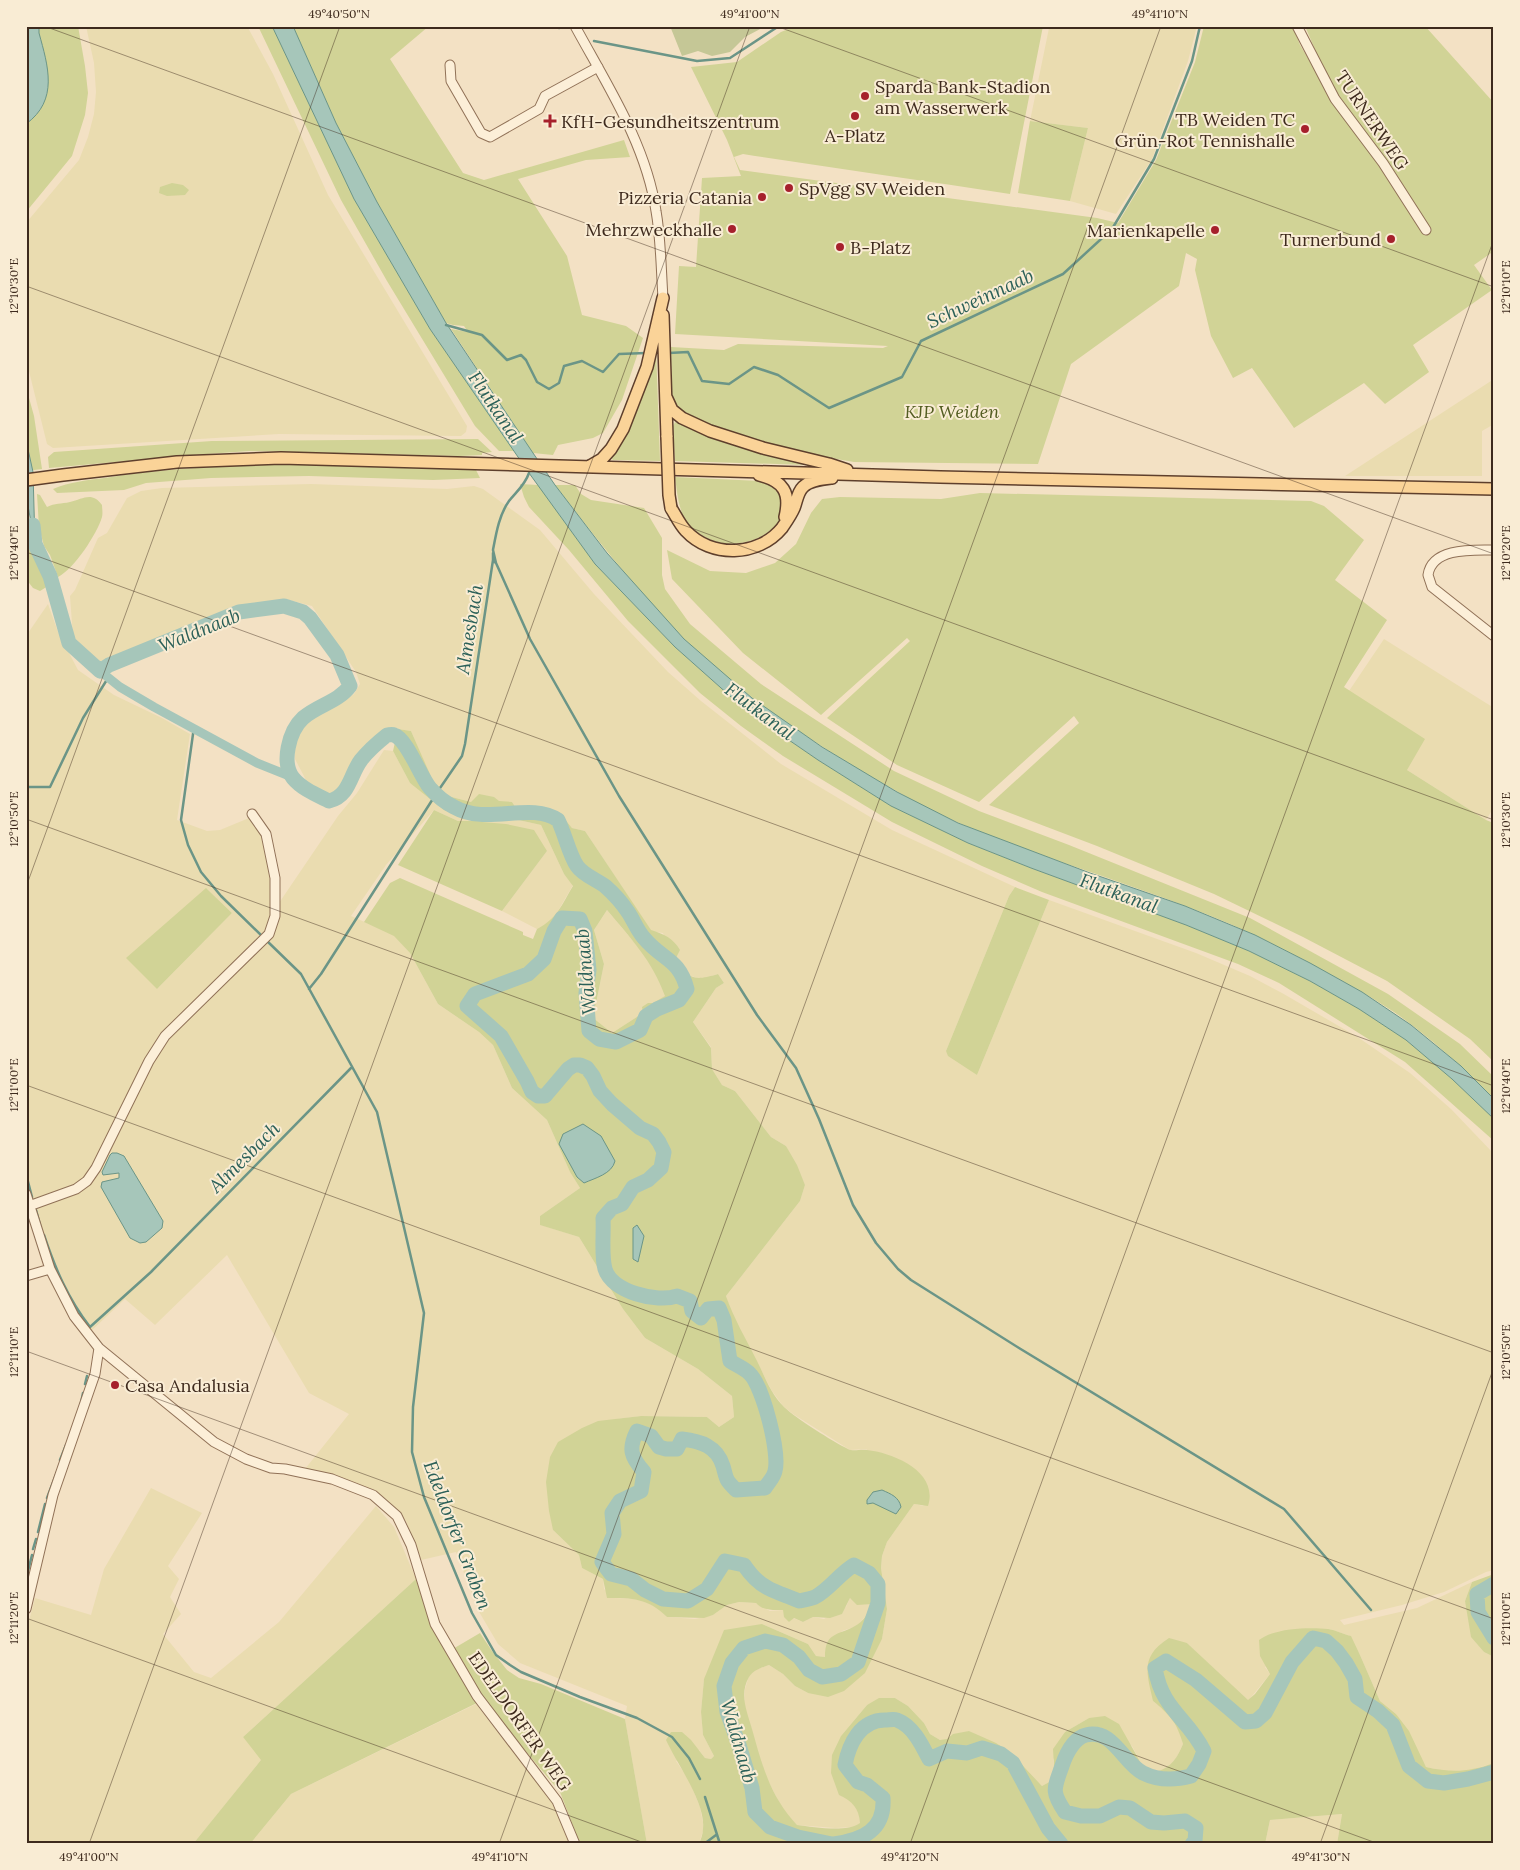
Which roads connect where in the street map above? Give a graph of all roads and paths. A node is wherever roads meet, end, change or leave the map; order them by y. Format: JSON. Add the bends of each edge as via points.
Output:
{"nodes":[{"id":1,"x":575,"y":26,"type":"edge"},
{"id":2,"x":1297,"y":26,"type":"edge"},
{"id":3,"x":450,"y":65,"type":"dead end"},
{"id":4,"x":598,"y":67,"type":"junction"},
{"id":5,"x":1426,"y":230,"type":"dead end"},
{"id":6,"x":663,"y":298,"type":"joint"},
{"id":7,"x":660,"y":329,"type":"junction"},
{"id":8,"x":666,"y":397,"type":"junction"},
{"id":9,"x":590,"y":466,"type":"junction"},
{"id":10,"x":736,"y":470,"type":"junction"},
{"id":11,"x":858,"y":474,"type":"junction"},
{"id":12,"x":26,"y":480,"type":"edge"},
{"id":13,"x":1494,"y":489,"type":"edge"},
{"id":14,"x":783,"y":526,"type":"junction"},
{"id":15,"x":1494,"y":550,"type":"edge"},
{"id":16,"x":1494,"y":636,"type":"edge"},
{"id":17,"x":252,"y":814,"type":"dead end"},
{"id":18,"x":26,"y":1194,"type":"edge"},
{"id":19,"x":30,"y":1206,"type":"junction"},
{"id":20,"x":50,"y":1269,"type":"junction"},
{"id":21,"x":26,"y":1276,"type":"edge"},
{"id":22,"x":99,"y":1348,"type":"junction"},
{"id":23,"x":26,"y":1609,"type":"edge"},
{"id":24,"x":575,"y":1844,"type":"edge"}],
"edges":[{"from":1,"to":4,"type":"street"},
{"from":2,"to":5,"type":"street","name":"TURNERWEG","via":[[1335,99],[1383,163]]},
{"from":3,"to":4,"type":"street","via":[[451,81],[480,133],[490,137],[539,108],[546,96]]},
{"from":4,"to":6,"type":"street","via":[[629,125],[644,162],[656,211]]},
{"from":6,"to":7,"type":"main road"},
{"from":7,"to":8,"type":"main road"},
{"from":7,"to":9,"type":"main road","via":[[623,428],[611,449]]},
{"from":8,"to":11,"type":"main road","via":[[672,410],[682,418],[710,431]]},
{"from":8,"to":14,"type":"main road","bridge":true,"via":[[669,495],[672,508],[686,531],[710,547],[750,549],[774,536]]},
{"from":9,"to":10,"type":"main road"},
{"from":9,"to":12,"type":"main road","via":[[281,458],[177,462]]},
{"from":10,"to":11,"type":"main road"},
{"from":10,"to":14,"type":"main road","via":[[772,478],[782,485],[788,505]]},
{"from":11,"to":13,"type":"main road"},
{"from":11,"to":14,"type":"main road","via":[[808,482],[801,489]]},
{"from":15,"to":16,"type":"street","via":[[1462,550],[1448,554],[1432,565],[1428,578],[1432,587]]},
{"from":17,"to":19,"type":"street","via":[[266,834],[275,878],[275,916],[269,934],[165,1036],[87,1181],[76,1190]]},
{"from":18,"to":19,"type":"street","name":"EDELDORFER WEG"},
{"from":19,"to":20,"type":"street","name":"EDELDORFER WEG"},
{"from":20,"to":21,"type":"street"},
{"from":20,"to":22,"type":"street","name":"EDELDORFER WEG","via":[[74,1316]]},
{"from":22,"to":23,"type":"street","via":[[95,1374],[53,1495]]},
{"from":22,"to":24,"type":"street","name":"EDELDORFER WEG","via":[[214,1442],[271,1468],[332,1479],[373,1495],[396,1516],[411,1545],[436,1624],[477,1696],[557,1801]]}]}
